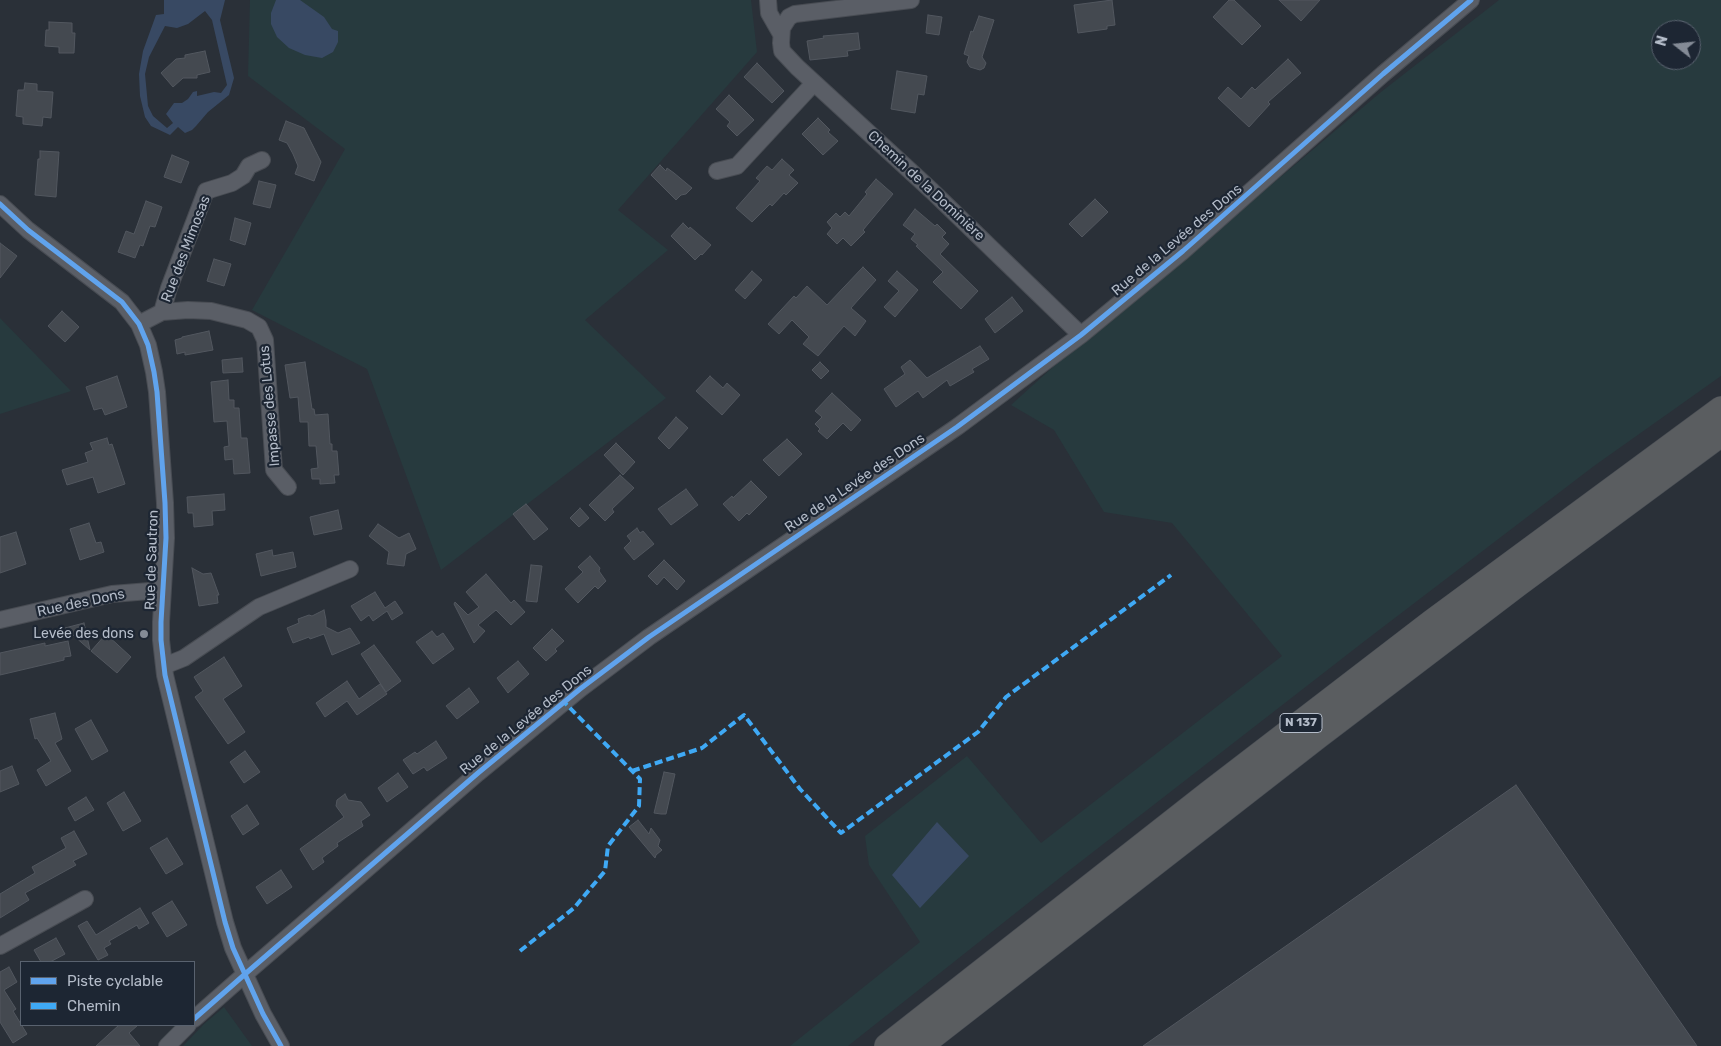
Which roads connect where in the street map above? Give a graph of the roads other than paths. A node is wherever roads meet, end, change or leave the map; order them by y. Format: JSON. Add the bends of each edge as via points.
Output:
{"nodes":[{"id":1,"x":768,"y":0,"type":"edge"},
{"id":2,"x":911,"y":0,"type":"edge"},
{"id":3,"x":1471,"y":0,"type":"edge"},
{"id":4,"x":781,"y":34,"type":"junction"},
{"id":5,"x":814,"y":83,"type":"junction"},
{"id":6,"x":262,"y":160,"type":"dead end"},
{"id":7,"x":718,"y":171,"type":"dead end"},
{"id":8,"x":0,"y":204,"type":"edge"},
{"id":9,"x":162,"y":312,"type":"junction"},
{"id":10,"x":139,"y":324,"type":"junction"},
{"id":11,"x":1081,"y":335,"type":"junction"},
{"id":12,"x":1721,"y":409,"type":"edge"},
{"id":13,"x":1721,"y":434,"type":"edge"},
{"id":14,"x":288,"y":487,"type":"dead end"},
{"id":15,"x":350,"y":569,"type":"dead end"},
{"id":16,"x":162,"y":590,"type":"junction"},
{"id":17,"x":0,"y":620,"type":"edge"},
{"id":18,"x":164,"y":666,"type":"junction"},
{"id":19,"x":85,"y":899,"type":"dead end"},
{"id":20,"x":0,"y":946,"type":"edge"},
{"id":21,"x":244,"y":974,"type":"junction"},
{"id":22,"x":195,"y":1018,"type":"edge"},
{"id":23,"x":187,"y":1026,"type":"edge"},
{"id":24,"x":167,"y":1046,"type":"edge"},
{"id":25,"x":281,"y":1046,"type":"edge"},
{"id":26,"x":887,"y":1046,"type":"edge"},
{"id":27,"x":920,"y":1046,"type":"edge"}],
"edges":[{"from":1,"to":4,"type":"street","name":"Chemin de la Dominière","via":[[769,13]]},
{"from":2,"to":4,"type":"street","via":[[803,12],[789,17]]},
{"from":3,"to":11,"type":"street","name":"Rue de la Levée des Dons","via":[[1183,251]]},
{"from":4,"to":5,"type":"street","name":"Chemin de la Dominière","via":[[782,51]]},
{"from":5,"to":7,"type":"street","via":[[737,166]]},
{"from":5,"to":11,"type":"street","name":"Chemin de la Dominière"},
{"from":6,"to":9,"type":"street","name":"Rue des Mimosas","via":[[249,166],[232,183],[206,191]]},
{"from":8,"to":10,"type":"street","name":"Rue de Sautron","via":[[28,230],[104,286]]},
{"from":9,"to":10,"type":"street","name":"Impasse des Lotus"},
{"from":9,"to":14,"type":"street","name":"Impasse des Lotus","via":[[211,311],[247,320],[259,327],[265,340],[274,470]]},
{"from":10,"to":16,"type":"street","name":"Rue de Sautron","via":[[151,356],[159,412],[166,538]]},
{"from":11,"to":21,"type":"street","name":"Rue de la Levée des Dons","via":[[957,427],[648,637],[478,773]]},
{"from":12,"to":26,"type":"highway","number":"N 137","via":[[1432,622]]},
{"from":13,"to":27,"type":"highway","number":"N 137","via":[[1317,736]]},
{"from":15,"to":18,"type":"street","via":[[259,607],[184,658]]},
{"from":16,"to":17,"type":"street","name":"Rue des Dons","via":[[112,594]]},
{"from":16,"to":18,"type":"street","name":"Rue de Sautron"},
{"from":18,"to":21,"type":"street","name":"Rue de Sautron","via":[[225,922]]},
{"from":19,"to":20,"type":"street"},
{"from":21,"to":22,"type":"street","name":"Rue de la Levée des Dons"},
{"from":21,"to":25,"type":"street","name":"Rue de Sautron"},
{"from":23,"to":24,"type":"street"}]}
